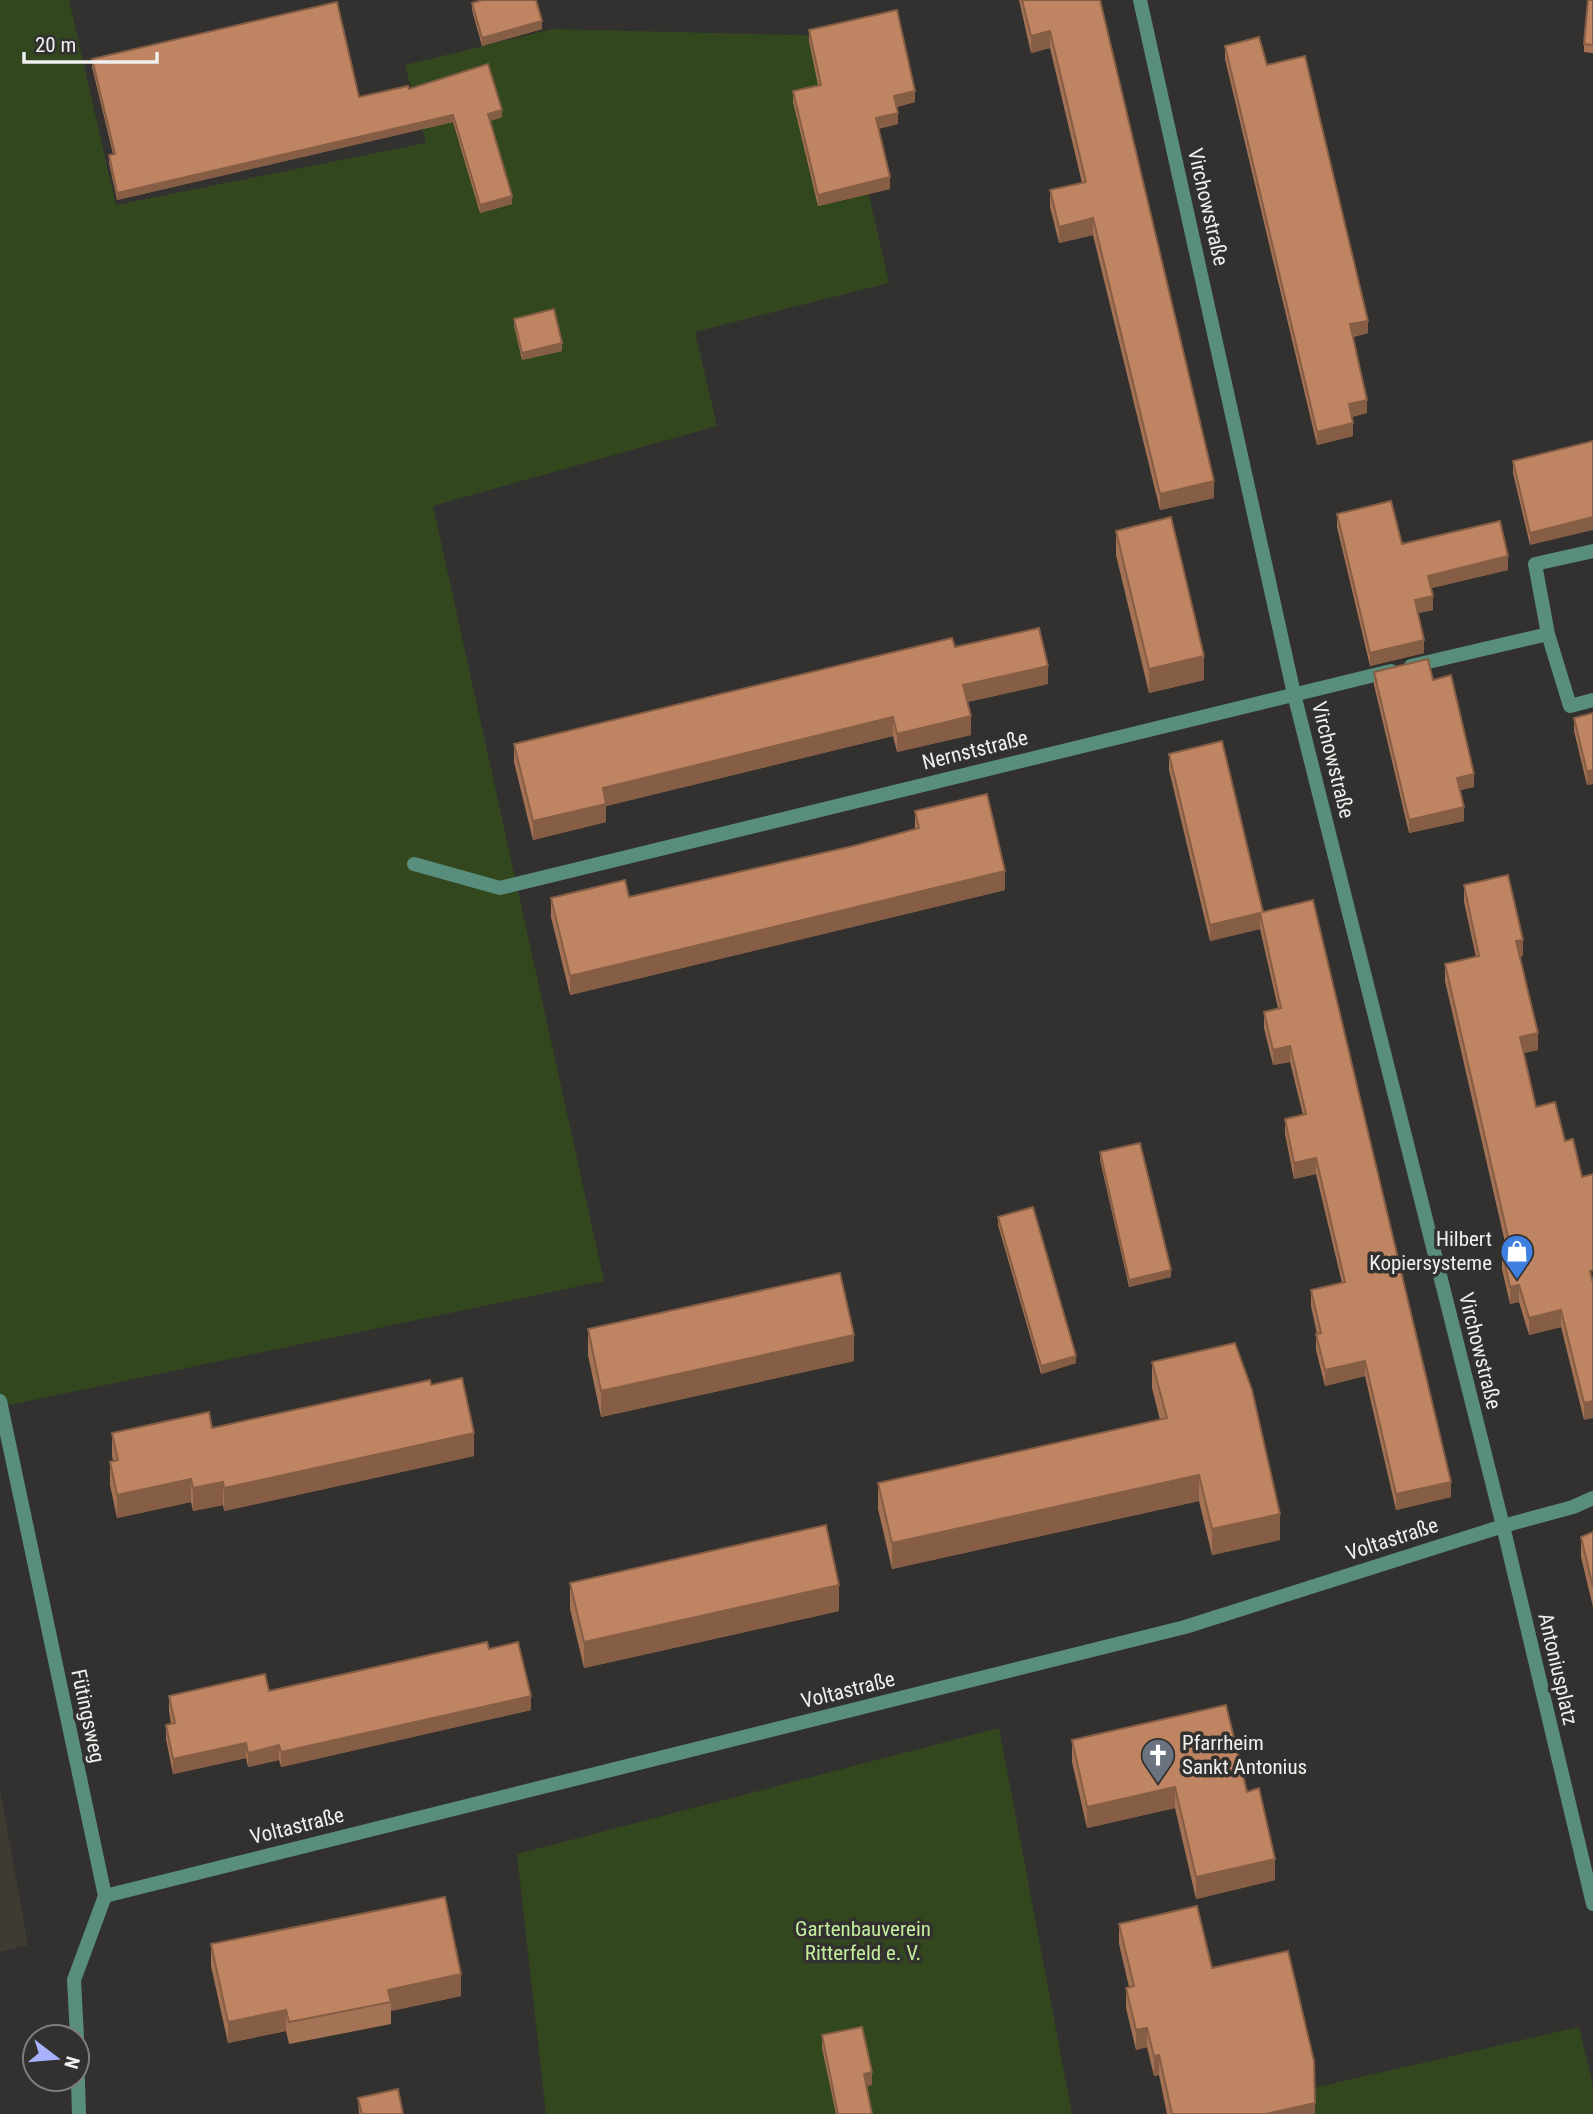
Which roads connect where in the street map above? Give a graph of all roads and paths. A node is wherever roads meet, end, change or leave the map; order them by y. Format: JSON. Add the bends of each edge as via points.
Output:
{"nodes":[{"id":1,"x":1140,"y":0,"type":"edge"},
{"id":2,"x":1593,"y":551,"type":"edge"},
{"id":3,"x":1548,"y":634,"type":"junction"},
{"id":4,"x":1294,"y":694,"type":"junction"},
{"id":5,"x":1593,"y":700,"type":"edge"},
{"id":6,"x":414,"y":864,"type":"dead end"},
{"id":7,"x":0,"y":1401,"type":"edge"},
{"id":8,"x":1593,"y":1498,"type":"edge"},
{"id":9,"x":1503,"y":1526,"type":"junction"},
{"id":10,"x":105,"y":1896,"type":"junction"},
{"id":11,"x":1593,"y":1905,"type":"edge"},
{"id":12,"x":76,"y":2023,"type":"edge"},
{"id":13,"x":78,"y":2093,"type":"edge"},
{"id":14,"x":79,"y":2114,"type":"edge"}],
"edges":[{"from":1,"to":4,"type":"street","name":"Virchowstraße"},
{"from":2,"to":3,"type":"street","via":[[1535,564]]},
{"from":3,"to":4,"type":"street","name":"Nernststraße"},
{"from":3,"to":5,"type":"street","via":[[1570,706]]},
{"from":4,"to":6,"type":"street","name":"Nernststraße","via":[[500,888]]},
{"from":4,"to":9,"type":"street","name":"Virchowstraße"},
{"from":7,"to":10,"type":"street","name":"Fütingsweg"},
{"from":8,"to":9,"type":"street","name":"Voltastraße"},
{"from":9,"to":10,"type":"street","name":"Voltastraße","via":[[1185,1628]]},
{"from":9,"to":11,"type":"street","name":"Antoniusplatz"},
{"from":10,"to":12,"type":"street","via":[[74,1980]]},
{"from":13,"to":14,"type":"street"}]}
